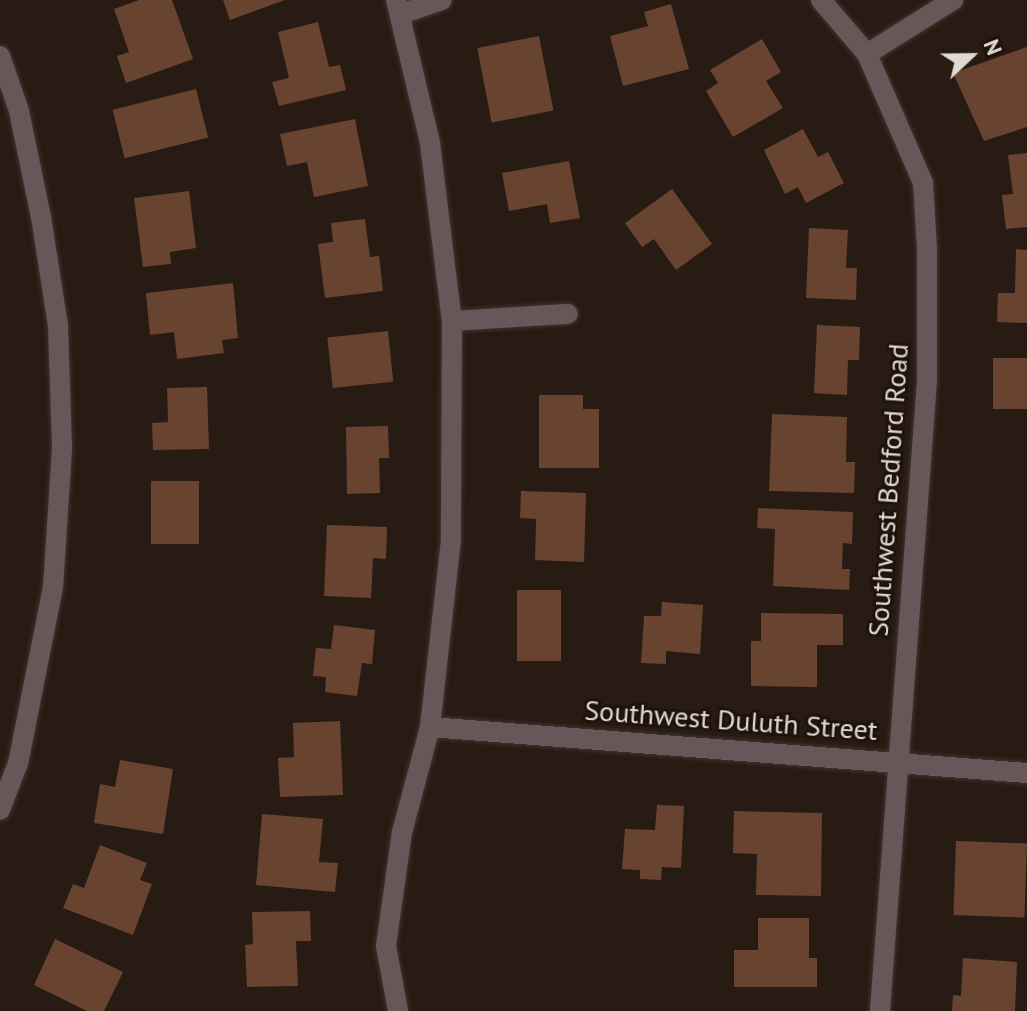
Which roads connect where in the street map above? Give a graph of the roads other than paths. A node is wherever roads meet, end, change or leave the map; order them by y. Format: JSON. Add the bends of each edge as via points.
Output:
{"nodes":[{"id":1,"x":442,"y":0,"type":"edge"},
{"id":2,"x":821,"y":0,"type":"edge"},
{"id":3,"x":953,"y":0,"type":"edge"},
{"id":4,"x":398,"y":7,"type":"edge"},
{"id":5,"x":867,"y":54,"type":"junction"},
{"id":6,"x":0,"y":56,"type":"edge"},
{"id":7,"x":568,"y":314,"type":"dead end"},
{"id":8,"x":452,"y":321,"type":"junction"},
{"id":9,"x":430,"y":727,"type":"junction"},
{"id":10,"x":898,"y":759,"type":"junction"},
{"id":11,"x":1027,"y":773,"type":"edge"},
{"id":12,"x":0,"y":810,"type":"edge"},
{"id":13,"x":398,"y":1011,"type":"edge"},
{"id":14,"x":880,"y":1011,"type":"edge"}],
"edges":[{"from":1,"to":4,"type":"street"},
{"from":2,"to":5,"type":"street","name":"Southwest Bedford Road"},
{"from":3,"to":5,"type":"street"},
{"from":4,"to":8,"type":"street","via":[[430,143]]},
{"from":5,"to":10,"type":"street","name":"Southwest Bedford Road","via":[[923,183],[927,249],[927,381]]},
{"from":6,"to":12,"type":"street","via":[[19,111],[41,217],[58,326],[62,449],[53,587],[18,763]]},
{"from":7,"to":8,"type":"street"},
{"from":8,"to":9,"type":"street","via":[[451,540]]},
{"from":9,"to":10,"type":"street","name":"Southwest Duluth Street"},
{"from":9,"to":13,"type":"street","via":[[402,832],[386,946]]},
{"from":10,"to":11,"type":"street","name":"Southwest Duluth Street"},
{"from":10,"to":14,"type":"street","name":"Southwest Bedford Road"}]}
